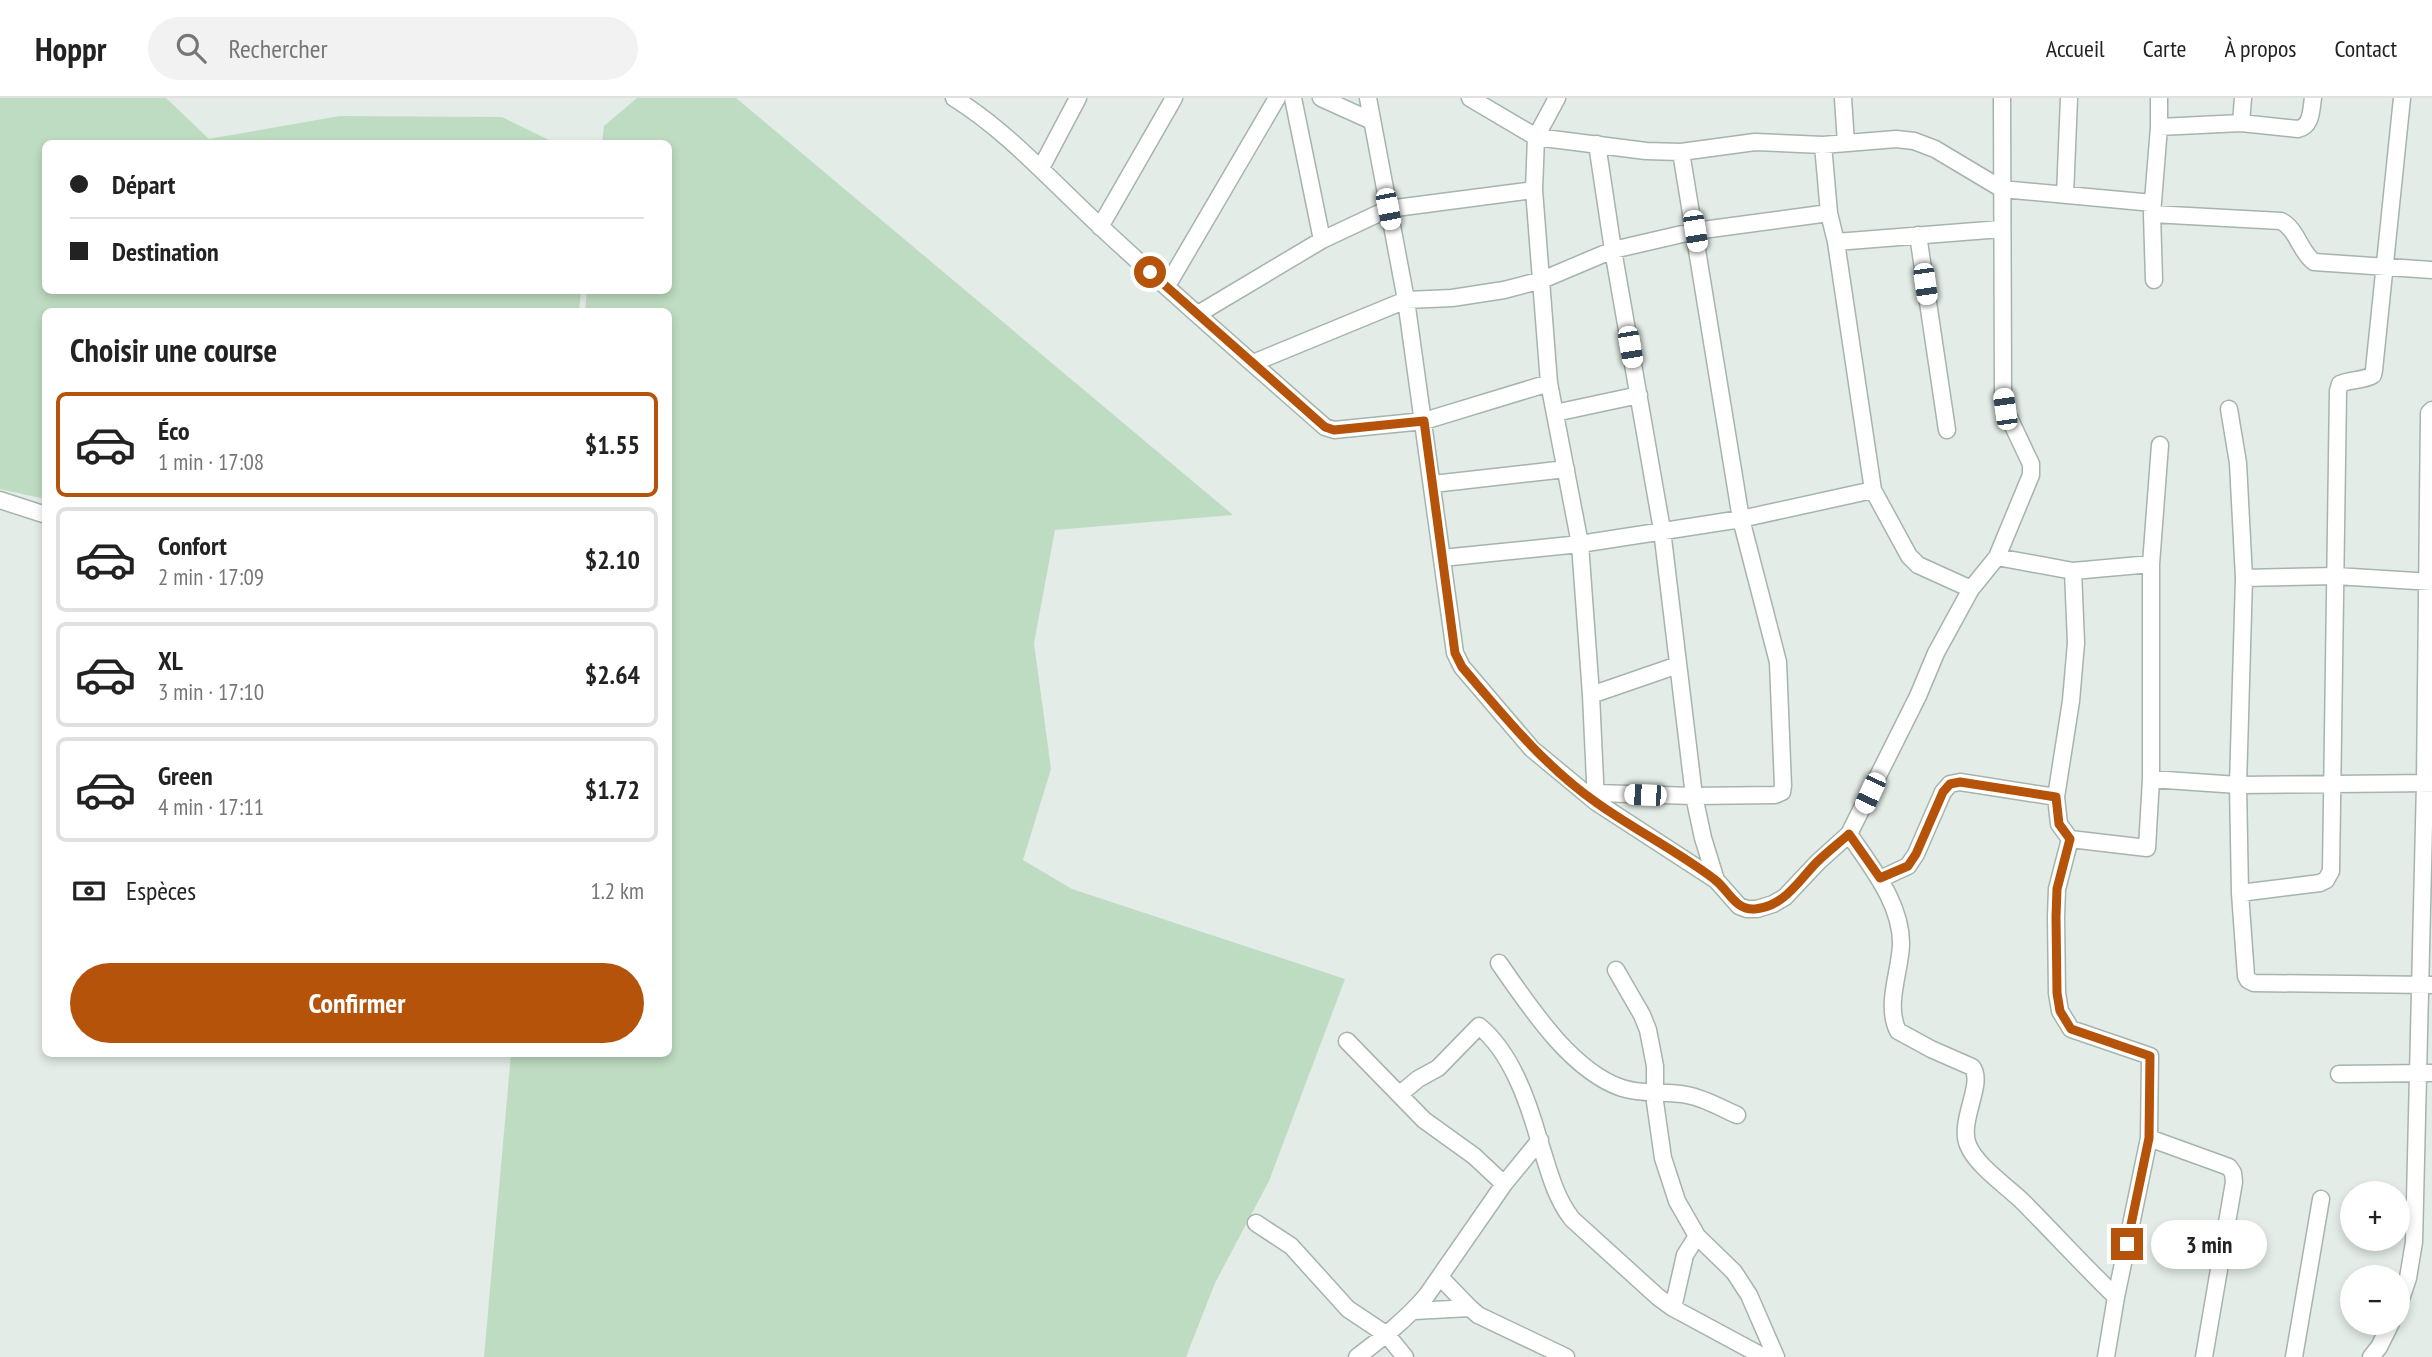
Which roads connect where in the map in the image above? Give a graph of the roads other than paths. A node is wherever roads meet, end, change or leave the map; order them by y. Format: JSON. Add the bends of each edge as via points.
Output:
{"nodes":[{"id":1,"x":954,"y":98,"type":"edge"},
{"id":2,"x":1078,"y":98,"type":"edge"},
{"id":3,"x":1174,"y":98,"type":"edge"},
{"id":4,"x":1276,"y":98,"type":"edge"},
{"id":5,"x":1293,"y":98,"type":"edge"},
{"id":6,"x":1321,"y":98,"type":"edge"},
{"id":7,"x":1368,"y":98,"type":"edge"},
{"id":8,"x":1470,"y":98,"type":"edge"},
{"id":9,"x":1557,"y":98,"type":"edge"},
{"id":10,"x":1843,"y":98,"type":"edge"},
{"id":11,"x":2002,"y":98,"type":"edge"},
{"id":12,"x":2070,"y":98,"type":"edge"},
{"id":13,"x":2159,"y":98,"type":"edge"},
{"id":14,"x":2243,"y":98,"type":"edge"},
{"id":15,"x":2314,"y":98,"type":"edge"},
{"id":16,"x":2402,"y":98,"type":"edge"},
{"id":17,"x":978,"y":105,"type":"edge"},
{"id":18,"x":1372,"y":121,"type":"junction"},
{"id":19,"x":2241,"y":123,"type":"junction"},
{"id":20,"x":2159,"y":127,"type":"junction"},
{"id":21,"x":1536,"y":137,"type":"junction"},
{"id":22,"x":1846,"y":143,"type":"junction"},
{"id":23,"x":1597,"y":144,"type":"junction"},
{"id":24,"x":1823,"y":145,"type":"junction"},
{"id":25,"x":1681,"y":152,"type":"junction"},
{"id":26,"x":1041,"y":169,"type":"junction"},
{"id":27,"x":2002,"y":189,"type":"junction"},
{"id":28,"x":1534,"y":190,"type":"junction"},
{"id":29,"x":2065,"y":195,"type":"junction"},
{"id":30,"x":1388,"y":209,"type":"junction"},
{"id":31,"x":2153,"y":209,"type":"junction"},
{"id":32,"x":1829,"y":213,"type":"junction"},
{"id":33,"x":1100,"y":227,"type":"junction"},
{"id":34,"x":2001,"y":229,"type":"junction"},
{"id":35,"x":1695,"y":231,"type":"junction"},
{"id":36,"x":1918,"y":235,"type":"junction"},
{"id":37,"x":1322,"y":240,"type":"junction"},
{"id":38,"x":1836,"y":242,"type":"junction"},
{"id":39,"x":1613,"y":250,"type":"junction"},
{"id":40,"x":2385,"y":267,"type":"junction"},
{"id":41,"x":2432,"y":270,"type":"edge"},
{"id":42,"x":1542,"y":280,"type":"junction"},
{"id":43,"x":2154,"y":280,"type":"dead end"},
{"id":44,"x":1167,"y":286,"type":"junction"},
{"id":45,"x":1406,"y":300,"type":"junction"},
{"id":46,"x":1198,"y":314,"type":"junction"},
{"id":47,"x":1253,"y":363,"type":"junction"},
{"id":48,"x":1549,"y":383,"type":"junction"},
{"id":49,"x":1639,"y":396,"type":"junction"},
{"id":50,"x":2229,"y":409,"type":"dead end"},
{"id":51,"x":2432,"y":410,"type":"edge"},
{"id":52,"x":1555,"y":414,"type":"junction"},
{"id":53,"x":1424,"y":421,"type":"junction"},
{"id":54,"x":1947,"y":430,"type":"dead end"},
{"id":55,"x":2160,"y":445,"type":"dead end"},
{"id":56,"x":1566,"y":469,"type":"junction"},
{"id":57,"x":1433,"y":484,"type":"junction"},
{"id":58,"x":1873,"y":490,"type":"junction"},
{"id":59,"x":0,"y":500,"type":"edge"},
{"id":60,"x":42,"y":514,"type":"edge"},
{"id":61,"x":1741,"y":519,"type":"junction"},
{"id":62,"x":1662,"y":530,"type":"junction"},
{"id":63,"x":1580,"y":544,"type":"junction"},
{"id":64,"x":1997,"y":557,"type":"junction"},
{"id":65,"x":1442,"y":558,"type":"junction"},
{"id":66,"x":2151,"y":564,"type":"junction"},
{"id":67,"x":2073,"y":571,"type":"junction"},
{"id":68,"x":2336,"y":576,"type":"junction"},
{"id":69,"x":2244,"y":578,"type":"junction"},
{"id":70,"x":2429,"y":582,"type":"edge"},
{"id":71,"x":1971,"y":589,"type":"junction"},
{"id":72,"x":1678,"y":665,"type":"junction"},
{"id":73,"x":1591,"y":695,"type":"junction"},
{"id":74,"x":2151,"y":779,"type":"junction"},
{"id":75,"x":2332,"y":782,"type":"junction"},
{"id":76,"x":2428,"y":783,"type":"edge"},
{"id":77,"x":2238,"y":785,"type":"junction"},
{"id":78,"x":1694,"y":796,"type":"junction"},
{"id":79,"x":2056,"y":797,"type":"junction"},
{"id":80,"x":1596,"y":798,"type":"junction"},
{"id":81,"x":1849,"y":834,"type":"junction"},
{"id":82,"x":2070,"y":839,"type":"junction"},
{"id":83,"x":1880,"y":878,"type":"junction"},
{"id":84,"x":1716,"y":880,"type":"junction"},
{"id":85,"x":2240,"y":893,"type":"junction"},
{"id":86,"x":1499,"y":963,"type":"dead end"},
{"id":87,"x":1616,"y":970,"type":"dead end"},
{"id":88,"x":2426,"y":985,"type":"edge"},
{"id":89,"x":1347,"y":1041,"type":"dead end"},
{"id":90,"x":2425,"y":1073,"type":"edge"},
{"id":91,"x":2339,"y":1074,"type":"dead end"},
{"id":92,"x":1655,"y":1093,"type":"junction"},
{"id":93,"x":1400,"y":1094,"type":"junction"},
{"id":94,"x":1737,"y":1115,"type":"dead end"},
{"id":95,"x":2149,"y":1138,"type":"junction"},
{"id":96,"x":1540,"y":1140,"type":"junction"},
{"id":97,"x":1504,"y":1184,"type":"junction"},
{"id":98,"x":2321,"y":1199,"type":"dead end"},
{"id":99,"x":1256,"y":1223,"type":"dead end"},
{"id":100,"x":1697,"y":1236,"type":"junction"},
{"id":101,"x":2409,"y":1265,"type":"edge"},
{"id":102,"x":1441,"y":1278,"type":"junction"},
{"id":103,"x":2116,"y":1297,"type":"junction"},
{"id":104,"x":1470,"y":1308,"type":"junction"},
{"id":105,"x":1673,"y":1308,"type":"junction"},
{"id":106,"x":1414,"y":1311,"type":"junction"},
{"id":107,"x":1387,"y":1335,"type":"junction"},
{"id":108,"x":2385,"y":1335,"type":"edge"},
{"id":109,"x":1357,"y":1357,"type":"edge"},
{"id":110,"x":1405,"y":1357,"type":"edge"},
{"id":111,"x":1566,"y":1357,"type":"edge"},
{"id":112,"x":1764,"y":1357,"type":"edge"},
{"id":113,"x":1776,"y":1357,"type":"edge"},
{"id":114,"x":2106,"y":1357,"type":"edge"},
{"id":115,"x":2204,"y":1357,"type":"edge"},
{"id":116,"x":2294,"y":1357,"type":"edge"},
{"id":117,"x":2371,"y":1357,"type":"edge"}],
"edges":[{"from":1,"to":17,"type":"street"},
{"from":2,"to":26,"type":"street"},
{"from":3,"to":33,"type":"street"},
{"from":4,"to":44,"type":"street"},
{"from":5,"to":37,"type":"street"},
{"from":6,"to":18,"type":"street"},
{"from":7,"to":18,"type":"street"},
{"from":8,"to":21,"type":"street"},
{"from":9,"to":21,"type":"street"},
{"from":10,"to":22,"type":"street"},
{"from":11,"to":27,"type":"street"},
{"from":12,"to":29,"type":"street"},
{"from":13,"to":20,"type":"street"},
{"from":14,"to":19,"type":"street"},
{"from":15,"to":19,"type":"street","via":[[2305,128]]},
{"from":16,"to":40,"type":"street"},
{"from":17,"to":26,"type":"street"},
{"from":18,"to":30,"type":"street"},
{"from":19,"to":20,"type":"street"},
{"from":20,"to":31,"type":"street"},
{"from":21,"to":23,"type":"street"},
{"from":21,"to":28,"type":"street"},
{"from":22,"to":24,"type":"street"},
{"from":22,"to":27,"type":"street","via":[[1914,141]]},
{"from":23,"to":25,"type":"street"},
{"from":23,"to":39,"type":"street"},
{"from":24,"to":25,"type":"street","via":[[1755,142]]},
{"from":24,"to":32,"type":"street"},
{"from":25,"to":35,"type":"street"},
{"from":26,"to":33,"type":"street"},
{"from":27,"to":29,"type":"street"},
{"from":27,"to":34,"type":"street"},
{"from":28,"to":30,"type":"street"},
{"from":28,"to":42,"type":"street"},
{"from":29,"to":31,"type":"street"},
{"from":30,"to":37,"type":"street"},
{"from":30,"to":45,"type":"street"},
{"from":31,"to":40,"type":"street","via":[[2281,221],[2288,224],[2314,262]]},
{"from":31,"to":43,"type":"street"},
{"from":32,"to":35,"type":"street"},
{"from":32,"to":38,"type":"street"},
{"from":33,"to":44,"type":"street"},
{"from":34,"to":36,"type":"street"},
{"from":34,"to":64,"type":"street","via":[[2005,409],[2031,464],[2031,475]]},
{"from":35,"to":39,"type":"street"},
{"from":35,"to":61,"type":"street"},
{"from":36,"to":38,"type":"street"},
{"from":36,"to":54,"type":"street"},
{"from":37,"to":46,"type":"street"},
{"from":38,"to":58,"type":"street"},
{"from":39,"to":42,"type":"street"},
{"from":39,"to":49,"type":"street"},
{"from":40,"to":41,"type":"street"},
{"from":40,"to":68,"type":"street","via":[[2373,375],[2346,381],[2338,391]]},
{"from":42,"to":45,"type":"street","via":[[1478,294]]},
{"from":42,"to":48,"type":"street"},
{"from":44,"to":46,"type":"street"},
{"from":45,"to":47,"type":"street"},
{"from":45,"to":53,"type":"street"},
{"from":46,"to":47,"type":"street"},
{"from":47,"to":53,"type":"street","via":[[1330,429]]},
{"from":48,"to":52,"type":"street"},
{"from":48,"to":53,"type":"street"},
{"from":49,"to":52,"type":"street"},
{"from":49,"to":62,"type":"street"},
{"from":50,"to":69,"type":"street","via":[[2238,463]]},
{"from":51,"to":70,"type":"street"},
{"from":52,"to":56,"type":"street"},
{"from":53,"to":57,"type":"street"},
{"from":55,"to":66,"type":"street"},
{"from":56,"to":57,"type":"street"},
{"from":56,"to":63,"type":"street"},
{"from":57,"to":65,"type":"street"},
{"from":58,"to":61,"type":"street"},
{"from":58,"to":71,"type":"street","via":[[1909,556],[1918,565]]},
{"from":59,"to":60,"type":"street"},
{"from":61,"to":62,"type":"street"},
{"from":61,"to":78,"type":"street","via":[[1778,662],[1782,792]]},
{"from":62,"to":63,"type":"street"},
{"from":62,"to":72,"type":"street"},
{"from":63,"to":65,"type":"street"},
{"from":63,"to":73,"type":"street"},
{"from":64,"to":67,"type":"street"},
{"from":64,"to":71,"type":"street"},
{"from":65,"to":80,"type":"street","via":[[1455,653],[1462,667],[1532,749]]},
{"from":66,"to":67,"type":"street"},
{"from":66,"to":74,"type":"street"},
{"from":67,"to":79,"type":"street","via":[[2076,643]]},
{"from":68,"to":69,"type":"street"},
{"from":68,"to":70,"type":"street"},
{"from":68,"to":75,"type":"street"},
{"from":69,"to":77,"type":"street"},
{"from":70,"to":76,"type":"street"},
{"from":71,"to":81,"type":"street"},
{"from":72,"to":73,"type":"street"},
{"from":72,"to":78,"type":"street"},
{"from":73,"to":80,"type":"street"},
{"from":74,"to":77,"type":"street"},
{"from":74,"to":82,"type":"street","via":[[2147,848]]},
{"from":75,"to":76,"type":"street"},
{"from":75,"to":77,"type":"street"},
{"from":75,"to":85,"type":"street","via":[[2331,871],[2326,880]]},
{"from":76,"to":88,"type":"street"},
{"from":77,"to":85,"type":"street"},
{"from":78,"to":80,"type":"street"},
{"from":78,"to":84,"type":"street"},
{"from":79,"to":82,"type":"street","via":[[2059,824]]},
{"from":79,"to":83,"type":"street","via":[[1950,784],[1908,866]]},
{"from":80,"to":84,"type":"street"},
{"from":81,"to":83,"type":"street"},
{"from":81,"to":84,"type":"street","via":[[1773,904],[1746,909]]},
{"from":82,"to":95,"type":"street","via":[[2057,889],[2060,1011],[2071,1029],[2150,1056]]},
{"from":83,"to":103,"type":"street","via":[[1900,931],[1893,1015],[1898,1031],[1972,1067],[1978,1079],[1970,1102],[1968,1145]]},
{"from":85,"to":88,"type":"street","via":[[2250,982]]},
{"from":86,"to":92,"type":"street","via":[[1536,1013],[1587,1068],[1621,1088]]},
{"from":87,"to":92,"type":"street","via":[[1648,1030]]},
{"from":88,"to":90,"type":"street"},
{"from":89,"to":93,"type":"street"},
{"from":90,"to":91,"type":"street"},
{"from":90,"to":101,"type":"street"},
{"from":92,"to":94,"type":"street","via":[[1689,1095]]},
{"from":92,"to":100,"type":"street","via":[[1667,1172],[1680,1208]]},
{"from":93,"to":96,"type":"street","via":[[1438,1068],[1479,1026],[1510,1063]]},
{"from":93,"to":97,"type":"street","via":[[1430,1125]]},
{"from":95,"to":103,"type":"street"},
{"from":95,"to":115,"type":"street","via":[[2229,1167],[2233,1173]]},
{"from":96,"to":97,"type":"street"},
{"from":96,"to":105,"type":"street","via":[[1564,1209]]},
{"from":97,"to":102,"type":"street"},
{"from":98,"to":116,"type":"street"},
{"from":99,"to":107,"type":"street","via":[[1291,1246],[1348,1309]]},
{"from":100,"to":105,"type":"street","via":[[1685,1255]]},
{"from":100,"to":113,"type":"street","via":[[1734,1272],[1756,1307]]},
{"from":102,"to":104,"type":"street"},
{"from":102,"to":106,"type":"street"},
{"from":103,"to":114,"type":"street"},
{"from":104,"to":106,"type":"street"},
{"from":104,"to":111,"type":"street"},
{"from":105,"to":112,"type":"street"},
{"from":106,"to":107,"type":"street"},
{"from":107,"to":109,"type":"street"},
{"from":107,"to":110,"type":"street"},
{"from":108,"to":117,"type":"street"}]}
